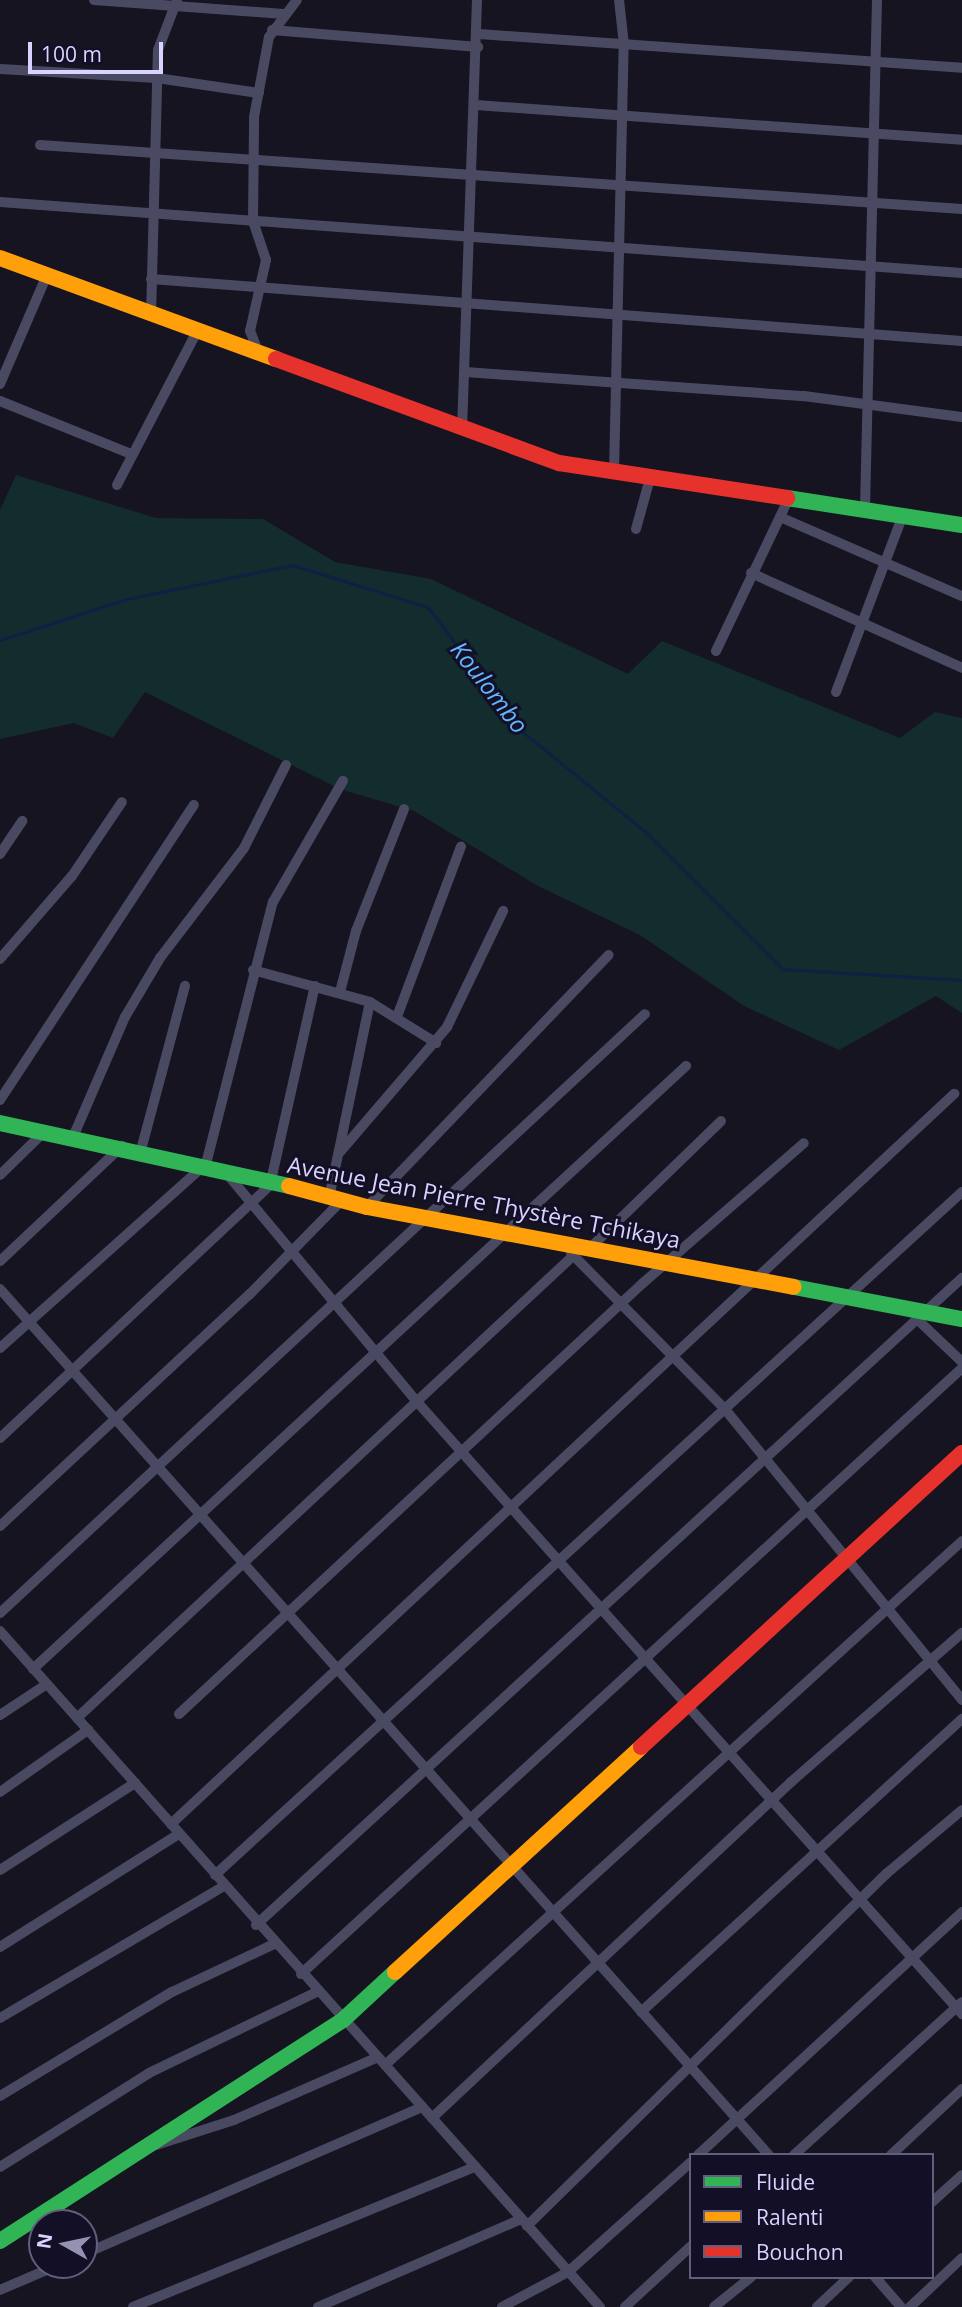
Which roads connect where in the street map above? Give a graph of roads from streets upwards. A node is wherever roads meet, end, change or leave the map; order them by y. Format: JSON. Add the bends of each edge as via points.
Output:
{"nodes":[{"id":1,"x":94,"y":0,"type":"edge"},
{"id":2,"x":297,"y":0,"type":"edge"},
{"id":3,"x":477,"y":0,"type":"edge"},
{"id":4,"x":619,"y":0,"type":"edge"},
{"id":5,"x":877,"y":0,"type":"edge"},
{"id":6,"x":176,"y":3,"type":"edge"},
{"id":7,"x":283,"y":15,"type":"junction"},
{"id":8,"x":272,"y":30,"type":"junction"},
{"id":9,"x":478,"y":34,"type":"junction"},
{"id":10,"x":624,"y":45,"type":"junction"},
{"id":11,"x":478,"y":47,"type":"junction"},
{"id":12,"x":877,"y":62,"type":"junction"},
{"id":13,"x":962,"y":68,"type":"edge"},
{"id":14,"x":0,"y":69,"type":"edge"},
{"id":15,"x":157,"y":78,"type":"junction"},
{"id":16,"x":260,"y":93,"type":"junction"},
{"id":17,"x":476,"y":105,"type":"junction"},
{"id":18,"x":621,"y":114,"type":"junction"},
{"id":19,"x":877,"y":132,"type":"junction"},
{"id":20,"x":962,"y":140,"type":"edge"},
{"id":21,"x":40,"y":145,"type":"dead end"},
{"id":22,"x":154,"y":151,"type":"junction"},
{"id":23,"x":254,"y":155,"type":"junction"},
{"id":24,"x":472,"y":173,"type":"junction"},
{"id":25,"x":620,"y":183,"type":"junction"},
{"id":26,"x":876,"y":201,"type":"junction"},
{"id":27,"x":0,"y":202,"type":"edge"},
{"id":28,"x":962,"y":209,"type":"edge"},
{"id":29,"x":151,"y":215,"type":"junction"},
{"id":30,"x":253,"y":221,"type":"junction"},
{"id":31,"x":470,"y":240,"type":"junction"},
{"id":32,"x":620,"y":248,"type":"junction"},
{"id":33,"x":0,"y":258,"type":"edge"},
{"id":34,"x":874,"y":266,"type":"junction"},
{"id":35,"x":962,"y":273,"type":"edge"},
{"id":36,"x":47,"y":275,"type":"junction"},
{"id":37,"x":151,"y":279,"type":"junction"},
{"id":38,"x":263,"y":286,"type":"junction"},
{"id":39,"x":467,"y":305,"type":"junction"},
{"id":40,"x":620,"y":314,"type":"junction"},
{"id":41,"x":151,"y":316,"type":"junction"},
{"id":42,"x":196,"y":333,"type":"junction"},
{"id":43,"x":873,"y":333,"type":"junction"},
{"id":44,"x":962,"y":341,"type":"edge"},
{"id":45,"x":262,"y":358,"type":"junction"},
{"id":46,"x":466,"y":372,"type":"junction"},
{"id":47,"x":618,"y":381,"type":"junction"},
{"id":48,"x":0,"y":384,"type":"edge"},
{"id":49,"x":0,"y":401,"type":"edge"},
{"id":50,"x":870,"y":406,"type":"junction"},
{"id":51,"x":962,"y":417,"type":"edge"},
{"id":52,"x":462,"y":430,"type":"junction"},
{"id":53,"x":129,"y":453,"type":"junction"},
{"id":54,"x":614,"y":472,"type":"junction"},
{"id":55,"x":650,"y":478,"type":"junction"},
{"id":56,"x":117,"y":485,"type":"dead end"},
{"id":57,"x":789,"y":498,"type":"junction"},
{"id":58,"x":865,"y":509,"type":"junction"},
{"id":59,"x":903,"y":515,"type":"junction"},
{"id":60,"x":780,"y":517,"type":"junction"},
{"id":61,"x":962,"y":525,"type":"edge"},
{"id":62,"x":636,"y":529,"type":"dead end"},
{"id":63,"x":889,"y":563,"type":"junction"},
{"id":64,"x":751,"y":573,"type":"junction"},
{"id":65,"x":962,"y":596,"type":"edge"},
{"id":66,"x":865,"y":623,"type":"junction"},
{"id":67,"x":716,"y":651,"type":"dead end"},
{"id":68,"x":962,"y":668,"type":"edge"},
{"id":69,"x":836,"y":691,"type":"dead end"},
{"id":70,"x":286,"y":765,"type":"dead end"},
{"id":71,"x":343,"y":781,"type":"dead end"},
{"id":72,"x":122,"y":803,"type":"dead end"},
{"id":73,"x":194,"y":805,"type":"dead end"},
{"id":74,"x":404,"y":809,"type":"dead end"},
{"id":75,"x":22,"y":821,"type":"dead end"},
{"id":76,"x":461,"y":846,"type":"dead end"},
{"id":77,"x":0,"y":854,"type":"edge"},
{"id":78,"x":503,"y":911,"type":"dead end"},
{"id":79,"x":609,"y":955,"type":"dead end"},
{"id":80,"x":0,"y":959,"type":"edge"},
{"id":81,"x":253,"y":970,"type":"junction"},
{"id":82,"x":185,"y":986,"type":"dead end"},
{"id":83,"x":315,"y":986,"type":"junction"},
{"id":84,"x":340,"y":992,"type":"junction"},
{"id":85,"x":370,"y":1002,"type":"junction"},
{"id":86,"x":398,"y":1014,"type":"junction"},
{"id":87,"x":645,"y":1014,"type":"dead end"},
{"id":88,"x":436,"y":1043,"type":"junction"},
{"id":89,"x":686,"y":1066,"type":"dead end"},
{"id":90,"x":954,"y":1094,"type":"dead end"},
{"id":91,"x":0,"y":1100,"type":"edge"},
{"id":92,"x":721,"y":1121,"type":"dead end"},
{"id":93,"x":0,"y":1124,"type":"edge"},
{"id":94,"x":44,"y":1132,"type":"junction"},
{"id":95,"x":73,"y":1137,"type":"junction"},
{"id":96,"x":804,"y":1143,"type":"dead end"},
{"id":97,"x":122,"y":1146,"type":"junction"},
{"id":98,"x":141,"y":1150,"type":"junction"},
{"id":99,"x":340,"y":1152,"type":"junction"},
{"id":100,"x":206,"y":1164,"type":"junction"},
{"id":101,"x":223,"y":1169,"type":"junction"},
{"id":102,"x":0,"y":1175,"type":"edge"},
{"id":103,"x":270,"y":1185,"type":"junction"},
{"id":104,"x":962,"y":1192,"type":"edge"},
{"id":105,"x":335,"y":1199,"type":"junction"},
{"id":106,"x":251,"y":1207,"type":"junction"},
{"id":107,"x":367,"y":1207,"type":"junction"},
{"id":108,"x":429,"y":1219,"type":"junction"},
{"id":109,"x":509,"y":1232,"type":"junction"},
{"id":110,"x":558,"y":1242,"type":"junction"},
{"id":111,"x":591,"y":1247,"type":"junction"},
{"id":112,"x":289,"y":1254,"type":"junction"},
{"id":113,"x":574,"y":1255,"type":"junction"},
{"id":114,"x":669,"y":1260,"type":"junction"},
{"id":115,"x":0,"y":1261,"type":"edge"},
{"id":116,"x":962,"y":1278,"type":"edge"},
{"id":117,"x":761,"y":1280,"type":"junction"},
{"id":118,"x":0,"y":1289,"type":"edge"},
{"id":119,"x":843,"y":1298,"type":"junction"},
{"id":120,"x":624,"y":1301,"type":"junction"},
{"id":121,"x":336,"y":1305,"type":"junction"},
{"id":122,"x":924,"y":1318,"type":"junction"},
{"id":123,"x":962,"y":1319,"type":"edge"},
{"id":124,"x":28,"y":1322,"type":"junction"},
{"id":125,"x":0,"y":1348,"type":"edge"},
{"id":126,"x":377,"y":1354,"type":"junction"},
{"id":127,"x":674,"y":1355,"type":"junction"},
{"id":128,"x":962,"y":1362,"type":"edge"},
{"id":129,"x":962,"y":1368,"type":"edge"},
{"id":130,"x":73,"y":1370,"type":"junction"},
{"id":131,"x":419,"y":1404,"type":"junction"},
{"id":132,"x":724,"y":1408,"type":"junction"},
{"id":133,"x":116,"y":1418,"type":"junction"},
{"id":134,"x":0,"y":1438,"type":"edge"},
{"id":135,"x":462,"y":1453,"type":"junction"},
{"id":136,"x":962,"y":1454,"type":"edge"},
{"id":137,"x":763,"y":1460,"type":"junction"},
{"id":138,"x":160,"y":1466,"type":"junction"},
{"id":139,"x":511,"y":1506,"type":"junction"},
{"id":140,"x":806,"y":1508,"type":"junction"},
{"id":141,"x":203,"y":1513,"type":"junction"},
{"id":142,"x":0,"y":1526,"type":"edge"},
{"id":143,"x":962,"y":1541,"type":"edge"},
{"id":144,"x":848,"y":1558,"type":"junction"},
{"id":145,"x":559,"y":1559,"type":"junction"},
{"id":146,"x":246,"y":1560,"type":"junction"},
{"id":147,"x":887,"y":1609,"type":"junction"},
{"id":148,"x":601,"y":1610,"type":"junction"},
{"id":149,"x":293,"y":1612,"type":"junction"},
{"id":150,"x":0,"y":1613,"type":"edge"},
{"id":151,"x":962,"y":1633,"type":"edge"},
{"id":152,"x":2,"y":1638,"type":"edge"},
{"id":153,"x":643,"y":1657,"type":"junction"},
{"id":154,"x":930,"y":1661,"type":"junction"},
{"id":155,"x":338,"y":1667,"type":"junction"},
{"id":156,"x":33,"y":1669,"type":"junction"},
{"id":157,"x":47,"y":1684,"type":"junction"},
{"id":158,"x":962,"y":1700,"type":"edge"},
{"id":159,"x":687,"y":1704,"type":"junction"},
{"id":160,"x":179,"y":1714,"type":"dead end"},
{"id":161,"x":0,"y":1715,"type":"edge"},
{"id":162,"x":77,"y":1718,"type":"junction"},
{"id":163,"x":962,"y":1719,"type":"edge"},
{"id":164,"x":385,"y":1721,"type":"junction"},
{"id":165,"x":88,"y":1730,"type":"junction"},
{"id":166,"x":730,"y":1754,"type":"junction"},
{"id":167,"x":428,"y":1766,"type":"junction"},
{"id":168,"x":135,"y":1783,"type":"junction"},
{"id":169,"x":0,"y":1792,"type":"edge"},
{"id":170,"x":772,"y":1801,"type":"junction"},
{"id":171,"x":962,"y":1810,"type":"edge"},
{"id":172,"x":471,"y":1817,"type":"junction"},
{"id":173,"x":171,"y":1824,"type":"junction"},
{"id":174,"x":179,"y":1834,"type":"junction"},
{"id":175,"x":815,"y":1849,"type":"junction"},
{"id":176,"x":514,"y":1865,"type":"junction"},
{"id":177,"x":0,"y":1870,"type":"edge"},
{"id":178,"x":215,"y":1875,"type":"junction"},
{"id":179,"x":224,"y":1886,"type":"junction"},
{"id":180,"x":860,"y":1899,"type":"junction"},
{"id":181,"x":962,"y":1912,"type":"edge"},
{"id":182,"x":555,"y":1913,"type":"junction"},
{"id":183,"x":256,"y":1924,"type":"junction"},
{"id":184,"x":274,"y":1944,"type":"junction"},
{"id":185,"x":0,"y":1947,"type":"edge"},
{"id":186,"x":910,"y":1958,"type":"junction"},
{"id":187,"x":598,"y":1964,"type":"junction"},
{"id":188,"x":301,"y":1973,"type":"junction"},
{"id":189,"x":320,"y":1991,"type":"junction"},
{"id":190,"x":960,"y":2008,"type":"edge"},
{"id":191,"x":641,"y":2012,"type":"junction"},
{"id":192,"x":0,"y":2018,"type":"edge"},
{"id":193,"x":344,"y":2019,"type":"junction"},
{"id":194,"x":382,"y":2061,"type":"junction"},
{"id":195,"x":692,"y":2070,"type":"junction"},
{"id":196,"x":962,"y":2089,"type":"edge"},
{"id":197,"x":0,"y":2096,"type":"edge"},
{"id":198,"x":422,"y":2107,"type":"junction"},
{"id":199,"x":432,"y":2118,"type":"junction"},
{"id":200,"x":736,"y":2119,"type":"junction"},
{"id":201,"x":151,"y":2146,"type":"junction"},
{"id":202,"x":700,"y":2153,"type":"edge"},
{"id":203,"x":767,"y":2153,"type":"edge"},
{"id":204,"x":796,"y":2153,"type":"edge"},
{"id":205,"x":893,"y":2153,"type":"edge"},
{"id":206,"x":689,"y":2164,"type":"edge"},
{"id":207,"x":0,"y":2167,"type":"edge"},
{"id":208,"x":475,"y":2167,"type":"junction"},
{"id":209,"x":962,"y":2175,"type":"edge"},
{"id":210,"x":934,"y":2200,"type":"edge"},
{"id":211,"x":524,"y":2222,"type":"junction"},
{"id":212,"x":0,"y":2241,"type":"edge"},
{"id":213,"x":98,"y":2248,"type":"edge"},
{"id":214,"x":689,"y":2248,"type":"edge"},
{"id":215,"x":962,"y":2259,"type":"edge"},
{"id":216,"x":568,"y":2272,"type":"junction"},
{"id":217,"x":28,"y":2278,"type":"edge"},
{"id":218,"x":749,"y":2279,"type":"edge"},
{"id":219,"x":847,"y":2279,"type":"edge"},
{"id":220,"x":877,"y":2279,"type":"edge"},
{"id":221,"x":0,"y":2290,"type":"edge"},
{"id":222,"x":133,"y":2307,"type":"edge"},
{"id":223,"x":317,"y":2307,"type":"edge"},
{"id":224,"x":502,"y":2307,"type":"edge"},
{"id":225,"x":600,"y":2307,"type":"edge"},
{"id":226,"x":625,"y":2307,"type":"edge"},
{"id":227,"x":714,"y":2307,"type":"edge"},
{"id":228,"x":817,"y":2307,"type":"edge"},
{"id":229,"x":901,"y":2307,"type":"edge"},
{"id":230,"x":910,"y":2307,"type":"edge"}],
"edges":[{"from":1,"to":6,"type":"street"},
{"from":2,"to":7,"type":"street"},
{"from":3,"to":9,"type":"street"},
{"from":4,"to":10,"type":"street"},
{"from":5,"to":12,"type":"street"},
{"from":6,"to":7,"type":"street"},
{"from":6,"to":15,"type":"street","via":[[164,25]]},
{"from":7,"to":8,"type":"street"},
{"from":8,"to":11,"type":"street"},
{"from":8,"to":16,"type":"street"},
{"from":9,"to":10,"type":"street"},
{"from":9,"to":11,"type":"street"},
{"from":10,"to":12,"type":"street"},
{"from":10,"to":18,"type":"street"},
{"from":11,"to":17,"type":"street"},
{"from":12,"to":13,"type":"street"},
{"from":12,"to":19,"type":"street"},
{"from":14,"to":15,"type":"street"},
{"from":15,"to":16,"type":"street"},
{"from":15,"to":22,"type":"street"},
{"from":16,"to":23,"type":"street"},
{"from":17,"to":18,"type":"street"},
{"from":17,"to":24,"type":"street"},
{"from":18,"to":19,"type":"street"},
{"from":18,"to":25,"type":"street"},
{"from":19,"to":20,"type":"street"},
{"from":19,"to":26,"type":"street"},
{"from":21,"to":22,"type":"street"},
{"from":22,"to":23,"type":"street"},
{"from":22,"to":29,"type":"street"},
{"from":23,"to":24,"type":"street"},
{"from":23,"to":30,"type":"street"},
{"from":24,"to":25,"type":"street"},
{"from":24,"to":31,"type":"street"},
{"from":25,"to":26,"type":"street"},
{"from":25,"to":32,"type":"street"},
{"from":26,"to":28,"type":"street"},
{"from":26,"to":34,"type":"street"},
{"from":27,"to":29,"type":"street"},
{"from":29,"to":30,"type":"street"},
{"from":29,"to":37,"type":"street"},
{"from":30,"to":31,"type":"street"},
{"from":30,"to":38,"type":"street","via":[[266,260]]},
{"from":31,"to":32,"type":"street"},
{"from":31,"to":39,"type":"street"},
{"from":32,"to":34,"type":"street"},
{"from":32,"to":40,"type":"street"},
{"from":33,"to":36,"type":"street"},
{"from":34,"to":35,"type":"street"},
{"from":34,"to":43,"type":"street"},
{"from":36,"to":41,"type":"street"},
{"from":36,"to":48,"type":"street"},
{"from":37,"to":38,"type":"street"},
{"from":37,"to":41,"type":"street"},
{"from":38,"to":39,"type":"street"},
{"from":38,"to":45,"type":"street","via":[[250,331]]},
{"from":39,"to":40,"type":"street"},
{"from":39,"to":46,"type":"street"},
{"from":40,"to":43,"type":"street"},
{"from":40,"to":47,"type":"street"},
{"from":41,"to":42,"type":"street"},
{"from":42,"to":45,"type":"street"},
{"from":42,"to":53,"type":"street"},
{"from":43,"to":44,"type":"street"},
{"from":43,"to":50,"type":"street"},
{"from":45,"to":52,"type":"street"},
{"from":46,"to":47,"type":"street"},
{"from":46,"to":52,"type":"street"},
{"from":47,"to":50,"type":"street"},
{"from":47,"to":54,"type":"street"},
{"from":49,"to":53,"type":"street"},
{"from":50,"to":51,"type":"street"},
{"from":50,"to":58,"type":"street"},
{"from":52,"to":54,"type":"street","via":[[559,463]]},
{"from":53,"to":56,"type":"street"},
{"from":54,"to":55,"type":"street"},
{"from":55,"to":57,"type":"street"},
{"from":55,"to":62,"type":"street"},
{"from":57,"to":58,"type":"street"},
{"from":57,"to":60,"type":"street"},
{"from":58,"to":59,"type":"street"},
{"from":59,"to":61,"type":"street"},
{"from":59,"to":63,"type":"street"},
{"from":60,"to":63,"type":"street"},
{"from":60,"to":64,"type":"street"},
{"from":63,"to":65,"type":"street"},
{"from":63,"to":66,"type":"street"},
{"from":64,"to":66,"type":"street"},
{"from":64,"to":67,"type":"street"},
{"from":66,"to":68,"type":"street"},
{"from":66,"to":69,"type":"street"},
{"from":70,"to":95,"type":"street","via":[[244,848],[160,958],[125,1017]]},
{"from":71,"to":81,"type":"street","via":[[279,889]]},
{"from":72,"to":80,"type":"street"},
{"from":73,"to":91,"type":"street"},
{"from":74,"to":84,"type":"street","via":[[356,931]]},
{"from":75,"to":77,"type":"street"},
{"from":76,"to":86,"type":"street"},
{"from":78,"to":88,"type":"street"},
{"from":79,"to":107,"type":"street"},
{"from":81,"to":83,"type":"street"},
{"from":81,"to":100,"type":"street"},
{"from":82,"to":98,"type":"street"},
{"from":83,"to":84,"type":"street"},
{"from":83,"to":103,"type":"street"},
{"from":84,"to":85,"type":"street"},
{"from":85,"to":86,"type":"street"},
{"from":85,"to":99,"type":"street"},
{"from":86,"to":88,"type":"street"},
{"from":87,"to":108,"type":"street"},
{"from":88,"to":99,"type":"street"},
{"from":89,"to":109,"type":"street"},
{"from":90,"to":117,"type":"street"},
{"from":92,"to":111,"type":"street"},
{"from":93,"to":94,"type":"street","name":"Avenue Jean Pierre Thystère Tchikaya"},
{"from":94,"to":95,"type":"street","name":"Avenue Jean Pierre Thystère Tchikaya"},
{"from":94,"to":102,"type":"street"},
{"from":95,"to":97,"type":"street","name":"Avenue Jean Pierre Thystère Tchikaya"},
{"from":96,"to":114,"type":"street"},
{"from":97,"to":98,"type":"street","name":"Avenue Jean Pierre Thystère Tchikaya"},
{"from":97,"to":115,"type":"street"},
{"from":98,"to":100,"type":"street","name":"Avenue Jean Pierre Thystère Tchikaya"},
{"from":99,"to":105,"type":"street"},
{"from":100,"to":101,"type":"street","name":"Avenue Jean Pierre Thystère Tchikaya"},
{"from":100,"to":124,"type":"street"},
{"from":101,"to":103,"type":"street","name":"Avenue Jean Pierre Thystère Tchikaya"},
{"from":101,"to":106,"type":"street"},
{"from":103,"to":105,"type":"street","name":"Avenue Jean Pierre Thystère Tchikaya"},
{"from":103,"to":106,"type":"street"},
{"from":104,"to":119,"type":"street"},
{"from":105,"to":107,"type":"street","name":"Avenue Jean Pierre Thystère Tchikaya"},
{"from":105,"to":112,"type":"street"},
{"from":106,"to":112,"type":"street"},
{"from":106,"to":130,"type":"street"},
{"from":107,"to":108,"type":"street","name":"Avenue Jean Pierre Thystère Tchikaya"},
{"from":108,"to":109,"type":"street","name":"Avenue Jean Pierre Thystère Tchikaya"},
{"from":108,"to":121,"type":"street"},
{"from":109,"to":110,"type":"street","name":"Avenue Jean Pierre Thystère Tchikaya"},
{"from":109,"to":126,"type":"street"},
{"from":110,"to":111,"type":"street","name":"Avenue Jean Pierre Thystère Tchikaya"},
{"from":110,"to":113,"type":"street"},
{"from":111,"to":114,"type":"street","name":"Avenue Jean Pierre Thystère Tchikaya"},
{"from":112,"to":121,"type":"street"},
{"from":112,"to":133,"type":"street"},
{"from":113,"to":120,"type":"street"},
{"from":113,"to":131,"type":"street"},
{"from":114,"to":117,"type":"street","name":"Avenue Jean Pierre Thystère Tchikaya"},
{"from":114,"to":120,"type":"street"},
{"from":116,"to":122,"type":"street"},
{"from":117,"to":119,"type":"street","name":"Avenue Jean Pierre Thystère Tchikaya"},
{"from":117,"to":127,"type":"street"},
{"from":118,"to":124,"type":"street"},
{"from":119,"to":122,"type":"street","name":"Avenue Jean Pierre Thystère Tchikaya"},
{"from":119,"to":132,"type":"street"},
{"from":120,"to":127,"type":"street"},
{"from":120,"to":135,"type":"street"},
{"from":121,"to":126,"type":"street"},
{"from":121,"to":138,"type":"street"},
{"from":122,"to":123,"type":"street","name":"Avenue Jean Pierre Thystère Tchikaya"},
{"from":122,"to":128,"type":"street"},
{"from":122,"to":137,"type":"street"},
{"from":124,"to":125,"type":"street"},
{"from":124,"to":130,"type":"street"},
{"from":126,"to":131,"type":"street"},
{"from":126,"to":141,"type":"street"},
{"from":127,"to":132,"type":"street"},
{"from":127,"to":139,"type":"street"},
{"from":129,"to":140,"type":"street"},
{"from":130,"to":133,"type":"street"},
{"from":130,"to":134,"type":"street"},
{"from":131,"to":135,"type":"street"},
{"from":131,"to":146,"type":"street"},
{"from":132,"to":137,"type":"street"},
{"from":132,"to":145,"type":"street"},
{"from":133,"to":138,"type":"street"},
{"from":133,"to":142,"type":"street"},
{"from":135,"to":139,"type":"street"},
{"from":135,"to":149,"type":"street"},
{"from":136,"to":144,"type":"street"},
{"from":137,"to":140,"type":"street"},
{"from":137,"to":148,"type":"street"},
{"from":138,"to":141,"type":"street"},
{"from":138,"to":150,"type":"street"},
{"from":139,"to":145,"type":"street"},
{"from":139,"to":155,"type":"street"},
{"from":140,"to":144,"type":"street"},
{"from":140,"to":153,"type":"street"},
{"from":141,"to":146,"type":"street"},
{"from":141,"to":156,"type":"street"},
{"from":143,"to":147,"type":"street"},
{"from":144,"to":147,"type":"street"},
{"from":144,"to":159,"type":"street"},
{"from":145,"to":148,"type":"street"},
{"from":145,"to":164,"type":"street"},
{"from":146,"to":149,"type":"street"},
{"from":146,"to":162,"type":"street"},
{"from":147,"to":154,"type":"street"},
{"from":147,"to":166,"type":"street"},
{"from":148,"to":153,"type":"street"},
{"from":148,"to":167,"type":"street"},
{"from":149,"to":155,"type":"street"},
{"from":149,"to":160,"type":"street"},
{"from":151,"to":154,"type":"street"},
{"from":152,"to":156,"type":"street"},
{"from":153,"to":159,"type":"street"},
{"from":153,"to":172,"type":"street"},
{"from":154,"to":158,"type":"street"},
{"from":154,"to":170,"type":"street"},
{"from":155,"to":164,"type":"street"},
{"from":155,"to":173,"type":"street"},
{"from":156,"to":157,"type":"street"},
{"from":157,"to":161,"type":"street"},
{"from":157,"to":162,"type":"street"},
{"from":159,"to":166,"type":"street"},
{"from":159,"to":176,"type":"street"},
{"from":162,"to":165,"type":"street"},
{"from":163,"to":175,"type":"street"},
{"from":164,"to":167,"type":"street"},
{"from":164,"to":178,"type":"street"},
{"from":165,"to":168,"type":"street"},
{"from":165,"to":169,"type":"street"},
{"from":166,"to":170,"type":"street"},
{"from":166,"to":182,"type":"street"},
{"from":167,"to":172,"type":"street"},
{"from":167,"to":183,"type":"street"},
{"from":168,"to":173,"type":"street"},
{"from":168,"to":177,"type":"street"},
{"from":170,"to":175,"type":"street"},
{"from":170,"to":187,"type":"street"},
{"from":171,"to":180,"type":"street"},
{"from":172,"to":176,"type":"street"},
{"from":172,"to":188,"type":"street"},
{"from":173,"to":174,"type":"street"},
{"from":174,"to":178,"type":"street"},
{"from":174,"to":185,"type":"street"},
{"from":175,"to":180,"type":"street"},
{"from":175,"to":191,"type":"street"},
{"from":176,"to":182,"type":"street"},
{"from":176,"to":193,"type":"street"},
{"from":178,"to":179,"type":"street"},
{"from":179,"to":183,"type":"street"},
{"from":179,"to":192,"type":"street"},
{"from":180,"to":186,"type":"street"},
{"from":180,"to":195,"type":"street"},
{"from":181,"to":186,"type":"street"},
{"from":182,"to":187,"type":"street"},
{"from":182,"to":194,"type":"street"},
{"from":183,"to":184,"type":"street"},
{"from":184,"to":188,"type":"street"},
{"from":184,"to":197,"type":"street","via":[[172,1992]]},
{"from":186,"to":190,"type":"street"},
{"from":186,"to":200,"type":"street"},
{"from":187,"to":191,"type":"street"},
{"from":187,"to":199,"type":"street"},
{"from":188,"to":189,"type":"street"},
{"from":189,"to":193,"type":"street"},
{"from":189,"to":207,"type":"street","via":[[149,2073]]},
{"from":190,"to":204,"type":"street"},
{"from":191,"to":195,"type":"street"},
{"from":193,"to":194,"type":"street"},
{"from":193,"to":201,"type":"street"},
{"from":194,"to":198,"type":"street"},
{"from":194,"to":201,"type":"street","via":[[234,2120]]},
{"from":195,"to":200,"type":"street"},
{"from":195,"to":211,"type":"street"},
{"from":196,"to":205,"type":"street"},
{"from":198,"to":199,"type":"street"},
{"from":198,"to":213,"type":"street"},
{"from":199,"to":208,"type":"street"},
{"from":200,"to":202,"type":"street"},
{"from":200,"to":203,"type":"street"},
{"from":201,"to":212,"type":"street"},
{"from":206,"to":216,"type":"street"},
{"from":208,"to":211,"type":"street"},
{"from":208,"to":222,"type":"street"},
{"from":209,"to":210,"type":"street"},
{"from":211,"to":216,"type":"street"},
{"from":211,"to":223,"type":"street"},
{"from":214,"to":226,"type":"street"},
{"from":215,"to":230,"type":"street"},
{"from":216,"to":224,"type":"street"},
{"from":216,"to":225,"type":"street"},
{"from":217,"to":221,"type":"street"},
{"from":218,"to":227,"type":"street"},
{"from":219,"to":228,"type":"street"},
{"from":220,"to":229,"type":"street"}]}
